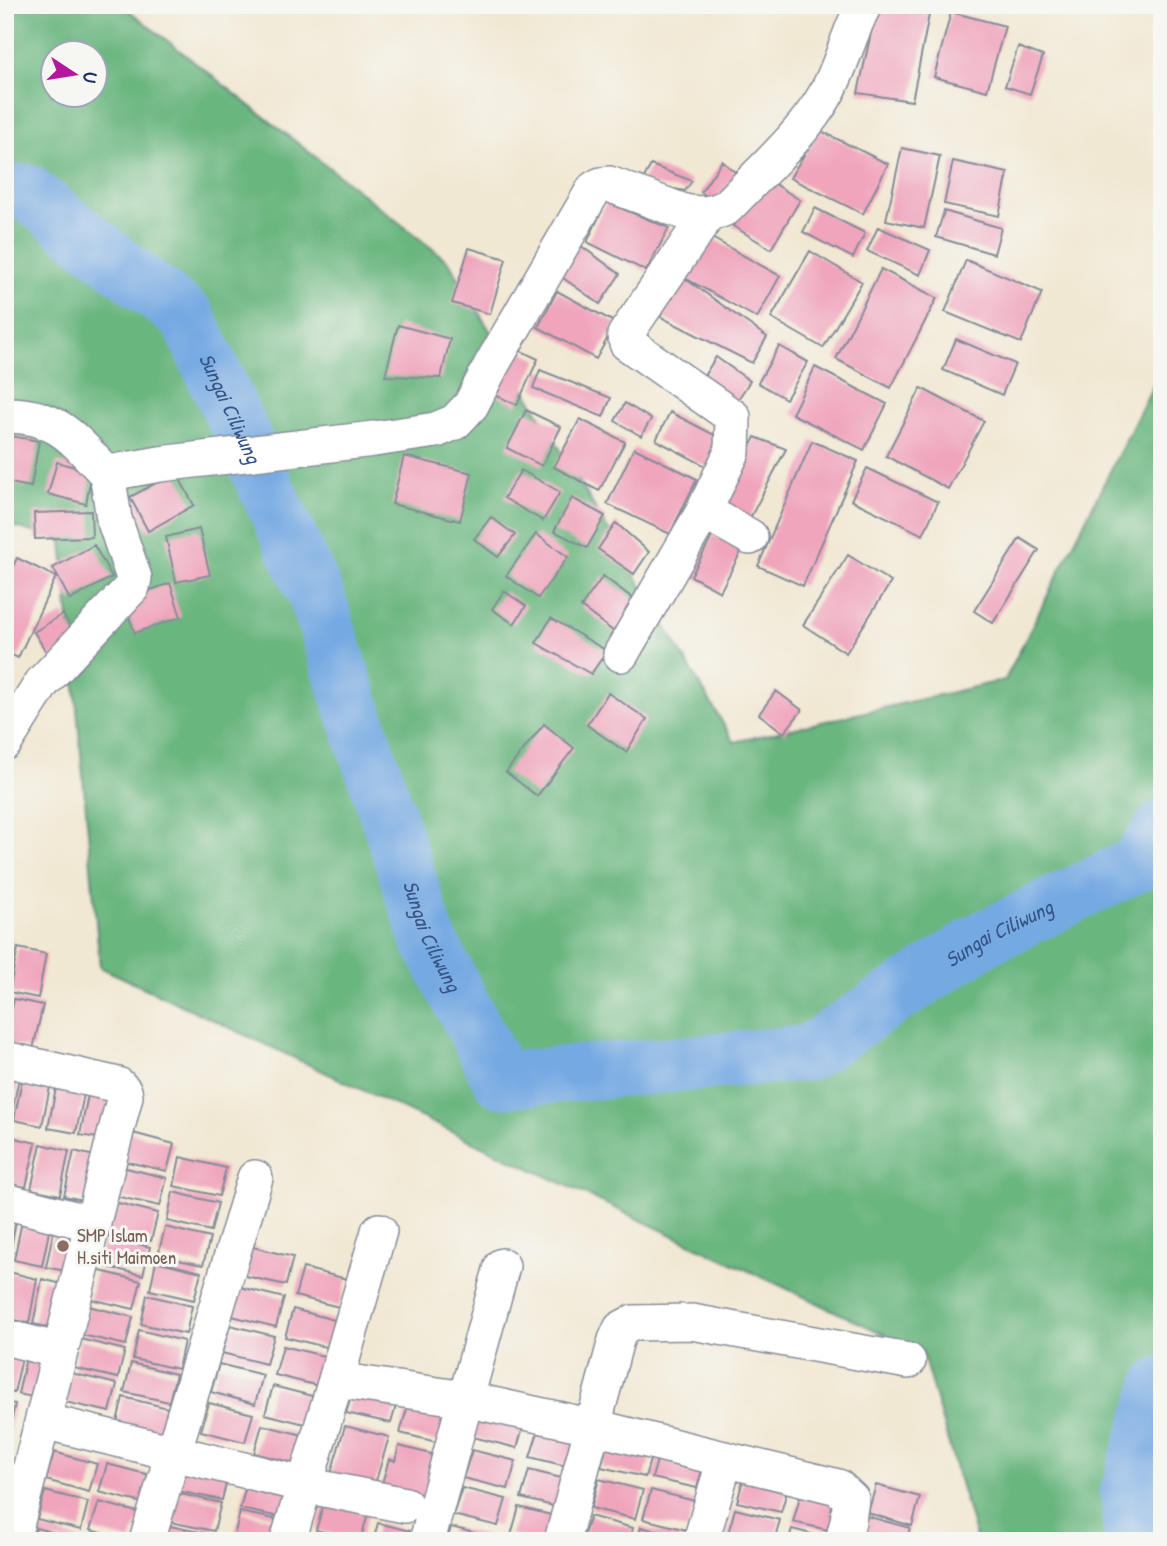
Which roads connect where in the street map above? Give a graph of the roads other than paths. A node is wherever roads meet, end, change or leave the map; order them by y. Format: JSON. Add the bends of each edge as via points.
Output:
{"nodes":[{"id":1,"x":864,"y":5,"type":"edge"},
{"id":2,"x":708,"y":214,"type":"junction"},
{"id":3,"x":5,"y":415,"type":"edge"},
{"id":4,"x":107,"y":472,"type":"junction"},
{"id":5,"x":704,"y":511,"type":"junction"},
{"id":6,"x":750,"y":537,"type":"dead end"},
{"id":7,"x":621,"y":654,"type":"dead end"},
{"id":8,"x":5,"y":742,"type":"edge"},
{"id":9,"x":5,"y":1059,"type":"edge"},
{"id":10,"x":255,"y":1178,"type":"dead end"},
{"id":11,"x":5,"y":1201,"type":"edge"},
{"id":12,"x":93,"y":1224,"type":"junction"},
{"id":13,"x":379,"y":1231,"type":"dead end"},
{"id":14,"x":502,"y":1266,"type":"dead end"},
{"id":15,"x":5,"y":1337,"type":"edge"},
{"id":16,"x":60,"y":1352,"type":"junction"},
{"id":17,"x":908,"y":1360,"type":"dead end"},
{"id":18,"x":336,"y":1380,"type":"junction"},
{"id":19,"x":465,"y":1399,"type":"junction"},
{"id":20,"x":43,"y":1420,"type":"junction"},
{"id":21,"x":594,"y":1427,"type":"junction"},
{"id":22,"x":173,"y":1452,"type":"junction"},
{"id":23,"x":725,"y":1459,"type":"junction"},
{"id":24,"x":17,"y":1475,"type":"edge"},
{"id":25,"x":305,"y":1485,"type":"junction"},
{"id":26,"x":405,"y":1505,"type":"dead end"},
{"id":27,"x":12,"y":1541,"type":"edge"},
{"id":28,"x":147,"y":1541,"type":"edge"},
{"id":29,"x":288,"y":1541,"type":"edge"},
{"id":30,"x":427,"y":1541,"type":"edge"},
{"id":31,"x":562,"y":1541,"type":"edge"},
{"id":32,"x":701,"y":1541,"type":"edge"},
{"id":33,"x":843,"y":1541,"type":"edge"}],
"edges":[{"from":1,"to":2,"type":"street","via":[[840,66],[809,121],[727,207]]},
{"from":2,"to":4,"type":"street","via":[[684,212],[609,184],[594,189],[479,391],[455,422],[374,439]]},
{"from":2,"to":5,"type":"street","via":[[625,335],[626,343],[733,417],[732,452]]},
{"from":3,"to":4,"type":"street","via":[[48,421],[63,429]]},
{"from":4,"to":8,"type":"street","via":[[114,519],[134,578],[132,587],[42,683]]},
{"from":5,"to":6,"type":"street"},
{"from":5,"to":7,"type":"street"},
{"from":9,"to":12,"type":"street","via":[[118,1085],[124,1091]]},
{"from":10,"to":22,"type":"street"},
{"from":11,"to":12,"type":"street"},
{"from":12,"to":16,"type":"street"},
{"from":13,"to":18,"type":"street"},
{"from":14,"to":19,"type":"street"},
{"from":15,"to":16,"type":"street"},
{"from":16,"to":20,"type":"street"},
{"from":17,"to":21,"type":"street","via":[[692,1322],[632,1323],[621,1329],[616,1340]]},
{"from":18,"to":19,"type":"street"},
{"from":18,"to":25,"type":"street"},
{"from":19,"to":21,"type":"street"},
{"from":19,"to":30,"type":"street"},
{"from":20,"to":22,"type":"street"},
{"from":20,"to":24,"type":"street"},
{"from":21,"to":23,"type":"street"},
{"from":21,"to":31,"type":"street"},
{"from":22,"to":25,"type":"street"},
{"from":22,"to":28,"type":"street"},
{"from":23,"to":32,"type":"street"},
{"from":23,"to":33,"type":"street","via":[[838,1487],[851,1499]]},
{"from":24,"to":27,"type":"street"},
{"from":25,"to":26,"type":"street"},
{"from":25,"to":29,"type":"street"}]}
